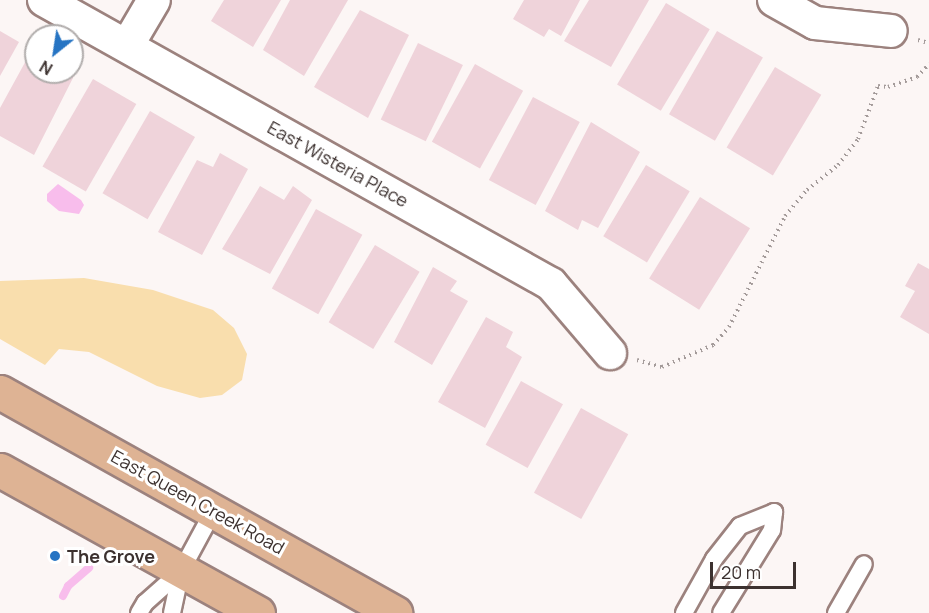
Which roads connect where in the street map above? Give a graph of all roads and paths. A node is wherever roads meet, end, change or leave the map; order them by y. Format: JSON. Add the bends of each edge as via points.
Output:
{"nodes":[{"id":1,"x":44,"y":0,"type":"edge"},
{"id":2,"x":154,"y":0,"type":"edge"},
{"id":3,"x":774,"y":0,"type":"edge"},
{"id":4,"x":891,"y":31,"type":"dead end"},
{"id":5,"x":127,"y":46,"type":"junction"},
{"id":6,"x":929,"y":64,"type":"edge"},
{"id":7,"x":610,"y":353,"type":"joint"},
{"id":8,"x":0,"y":392,"type":"edge"},
{"id":9,"x":0,"y":470,"type":"edge"},
{"id":10,"x":214,"y":510,"type":"junction"},
{"id":11,"x":864,"y":564,"type":"dead end"},
{"id":12,"x":181,"y":571,"type":"junction"},
{"id":13,"x":139,"y":613,"type":"edge"},
{"id":14,"x":172,"y":613,"type":"edge"},
{"id":15,"x":258,"y":613,"type":"edge"},
{"id":16,"x":395,"y":613,"type":"edge"},
{"id":17,"x":684,"y":613,"type":"edge"},
{"id":18,"x":721,"y":613,"type":"edge"},
{"id":19,"x":836,"y":613,"type":"edge"}],
"edges":[{"from":1,"to":5,"type":"street","name":"East Wisteria Place"},
{"from":2,"to":5,"type":"street"},
{"from":3,"to":4,"type":"street","via":[[815,23]]},
{"from":5,"to":7,"type":"street","name":"East Wisteria Place","via":[[551,284]]},
{"from":6,"to":7,"type":"path","via":[[917,77],[878,86],[858,139],[838,165],[807,190],[785,216],[729,327],[713,345],[663,367]]},
{"from":8,"to":10,"type":"main road","name":"East Queen Creek Road"},
{"from":9,"to":12,"type":"main road"},
{"from":10,"to":12,"type":"lane"},
{"from":10,"to":16,"type":"main road","name":"East Queen Creek Road"},
{"from":11,"to":19,"type":"lane"},
{"from":12,"to":13,"type":"lane"},
{"from":12,"to":14,"type":"lane"},
{"from":12,"to":15,"type":"main road"},
{"from":17,"to":18,"type":"lane","via":[[714,559],[740,526],[774,512],[772,530]]}]}
